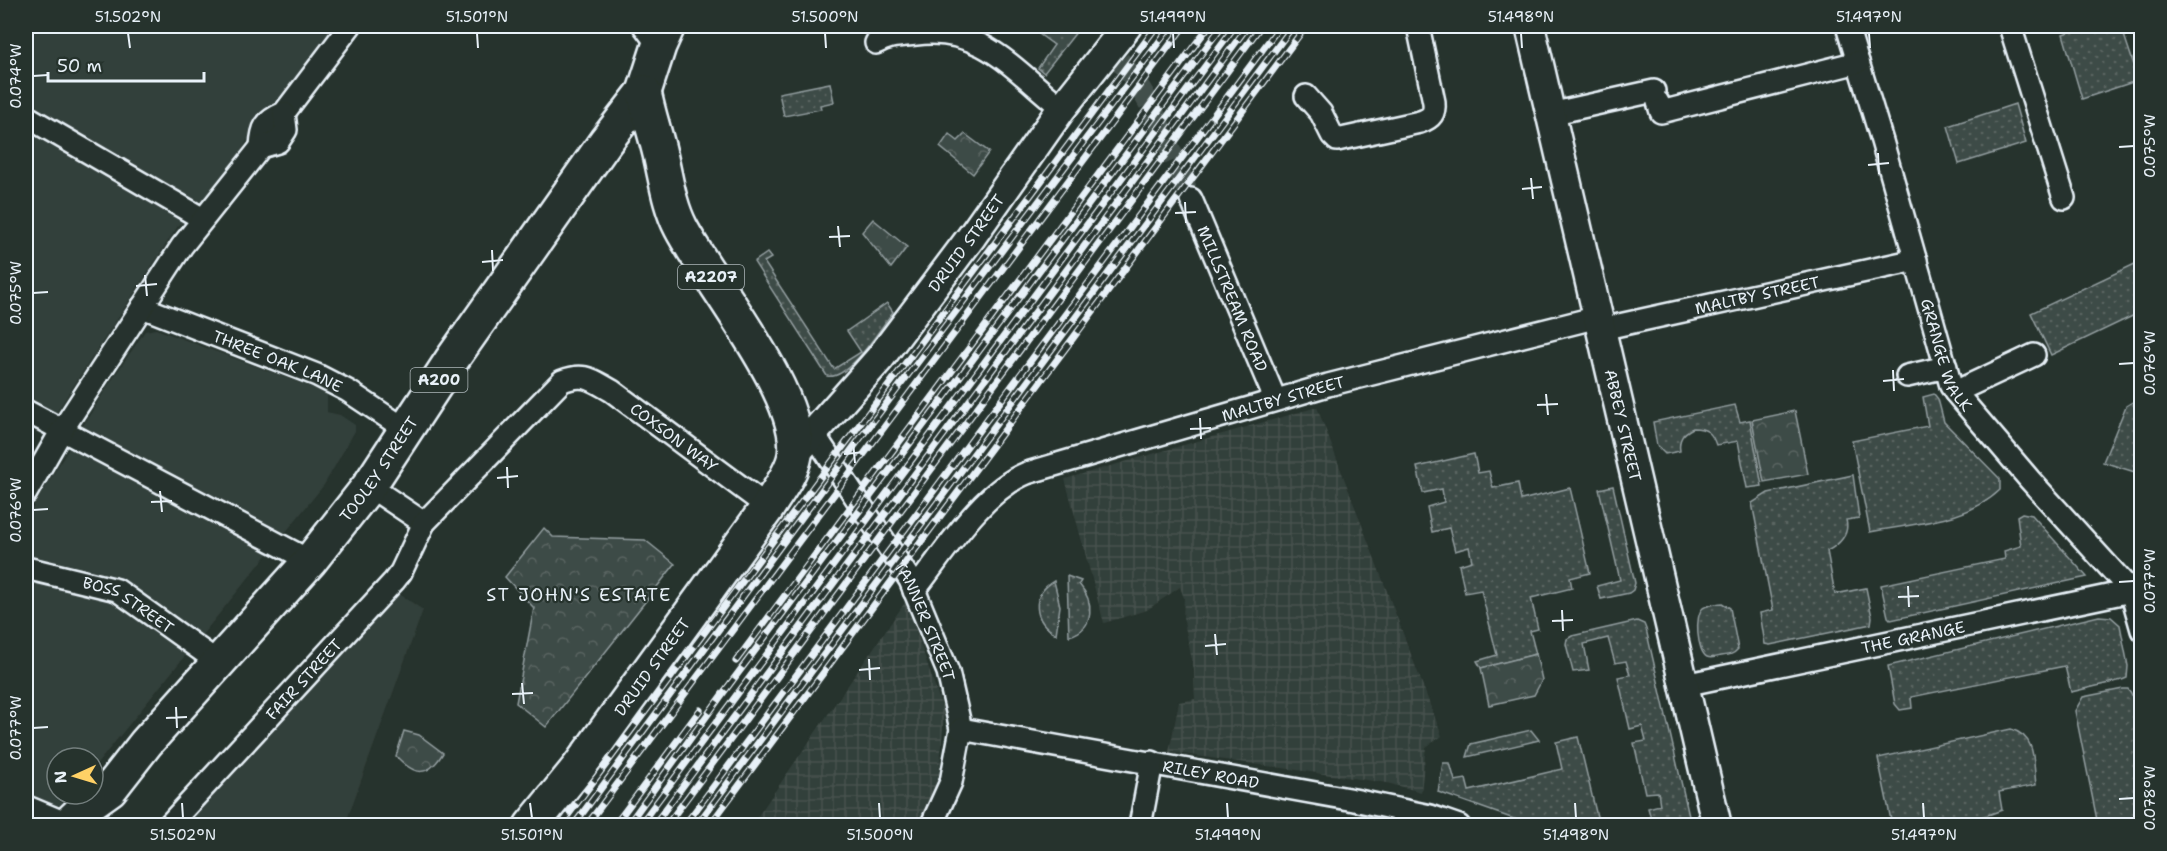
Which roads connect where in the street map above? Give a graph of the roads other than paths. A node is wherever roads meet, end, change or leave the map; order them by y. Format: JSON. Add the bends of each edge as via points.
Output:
{"nodes":[{"id":1,"x":350,"y":26,"type":"edge"},
{"id":2,"x":1127,"y":26,"type":"edge"},
{"id":3,"x":1418,"y":26,"type":"edge"},
{"id":4,"x":1530,"y":26,"type":"edge"},
{"id":5,"x":1847,"y":26,"type":"edge"},
{"id":6,"x":2010,"y":26,"type":"edge"},
{"id":7,"x":661,"y":30,"type":"edge"},
{"id":8,"x":876,"y":43,"type":"dead end"},
{"id":9,"x":1858,"y":62,"type":"junction"},
{"id":10,"x":644,"y":92,"type":"junction"},
{"id":11,"x":1306,"y":96,"type":"dead end"},
{"id":12,"x":1062,"y":108,"type":"junction"},
{"id":13,"x":1550,"y":114,"type":"junction"},
{"id":14,"x":26,"y":116,"type":"edge"},
{"id":15,"x":2064,"y":198,"type":"dead end"},
{"id":16,"x":1191,"y":199,"type":"tunnel mouth"},
{"id":17,"x":203,"y":219,"type":"junction"},
{"id":18,"x":1916,"y":260,"type":"junction"},
{"id":19,"x":142,"y":307,"type":"junction"},
{"id":20,"x":1599,"y":323,"type":"junction"},
{"id":21,"x":2034,"y":354,"type":"dead end"},
{"id":22,"x":1946,"y":367,"type":"junction"},
{"id":23,"x":1907,"y":376,"type":"dead end"},
{"id":24,"x":574,"y":377,"type":"joint"},
{"id":25,"x":1955,"y":392,"type":"junction"},
{"id":26,"x":1275,"y":399,"type":"junction"},
{"id":27,"x":26,"y":411,"type":"edge"},
{"id":28,"x":405,"y":429,"type":"junction"},
{"id":29,"x":62,"y":430,"type":"junction"},
{"id":30,"x":805,"y":444,"type":"junction"},
{"id":31,"x":369,"y":486,"type":"junction"},
{"id":32,"x":26,"y":493,"type":"edge"},
{"id":33,"x":768,"y":507,"type":"junction"},
{"id":34,"x":423,"y":523,"type":"junction"},
{"id":35,"x":310,"y":561,"type":"junction"},
{"id":36,"x":26,"y":568,"type":"edge"},
{"id":37,"x":2136,"y":590,"type":"edge"},
{"id":38,"x":914,"y":591,"type":"junction"},
{"id":39,"x":2142,"y":630,"type":"edge"},
{"id":40,"x":219,"y":663,"type":"junction"},
{"id":41,"x":1684,"y":685,"type":"junction"},
{"id":42,"x":961,"y":729,"type":"junction"},
{"id":43,"x":1152,"y":762,"type":"junction"},
{"id":44,"x":26,"y":813,"type":"edge"},
{"id":45,"x":1402,"y":818,"type":"edge"},
{"id":46,"x":57,"y":825,"type":"edge"},
{"id":47,"x":66,"y":825,"type":"edge"},
{"id":48,"x":168,"y":825,"type":"edge"},
{"id":49,"x":531,"y":825,"type":"edge"},
{"id":50,"x":931,"y":825,"type":"edge"},
{"id":51,"x":1140,"y":825,"type":"edge"},
{"id":52,"x":1459,"y":825,"type":"edge"},
{"id":53,"x":1717,"y":825,"type":"edge"}],
"edges":[{"from":1,"to":17,"type":"street","via":[[285,113],[286,130],[279,142],[261,147]]},
{"from":2,"to":12,"type":"main road","name":"DRUID STREET","via":[[1114,56]]},
{"from":3,"to":11,"type":"street","via":[[1434,102],[1430,117],[1337,141]]},
{"from":4,"to":13,"type":"main road","name":"ABBEY STREET"},
{"from":5,"to":9,"type":"street","name":"GRANGE WALK"},
{"from":6,"to":15,"type":"street"},
{"from":7,"to":10,"type":"main road","name":"TOOLEY STREET","number":"A200"},
{"from":8,"to":12,"type":"street","via":[[888,36],[932,32],[966,37],[990,49]]},
{"from":9,"to":13,"type":"street","via":[[1661,112],[1656,96]]},
{"from":9,"to":18,"type":"street","name":"GRANGE WALK"},
{"from":10,"to":28,"type":"main road","name":"TOOLEY STREET","number":"A200"},
{"from":10,"to":30,"type":"main road","name":"TANNER STREET","number":"A2207","via":[[680,226],[756,346],[790,414],[795,436]]},
{"from":12,"to":30,"type":"main road","name":"DRUID STREET","via":[[880,358]]},
{"from":13,"to":20,"type":"main road","name":"ABBEY STREET"},
{"from":14,"to":17,"type":"street"},
{"from":16,"to":26,"type":"street","name":"MILLSTREAM ROAD"},
{"from":17,"to":19,"type":"street"},
{"from":18,"to":20,"type":"street","name":"MALTBY STREET"},
{"from":18,"to":22,"type":"street","name":"GRANGE WALK"},
{"from":19,"to":28,"type":"street","name":"THREE OAK LANE","via":[[317,375]]},
{"from":19,"to":29,"type":"street"},
{"from":20,"to":26,"type":"street","name":"MALTBY STREET"},
{"from":20,"to":41,"type":"main road","name":"ABBEY STREET"},
{"from":21,"to":25,"type":"street"},
{"from":22,"to":23,"type":"street"},
{"from":22,"to":25,"type":"street","name":"GRANGE WALK"},
{"from":24,"to":33,"type":"street","name":"COXSON WAY","via":[[587,377],[612,391]]},
{"from":24,"to":34,"type":"street","name":"FAIR STREET","via":[[562,381]]},
{"from":25,"to":37,"type":"street","name":"GRANGE WALK","via":[[2030,480]]},
{"from":26,"to":38,"type":"street","name":"MALTBY STREET","via":[[1019,476],[984,502]]},
{"from":27,"to":29,"type":"street"},
{"from":28,"to":31,"type":"main road","name":"TOOLEY STREET","number":"A200"},
{"from":29,"to":32,"type":"street"},
{"from":29,"to":35,"type":"street"},
{"from":30,"to":33,"type":"main road","name":"TANNER STREET","number":"A2207"},
{"from":30,"to":38,"type":"street","name":"TANNER STREET","via":[[910,580]]},
{"from":31,"to":34,"type":"street"},
{"from":31,"to":35,"type":"main road","name":"TOOLEY STREET","number":"A200"},
{"from":33,"to":49,"type":"main road","name":"DRUID STREET","number":"A2207","via":[[579,766]]},
{"from":34,"to":48,"type":"street","name":"FAIR STREET","via":[[394,581]]},
{"from":35,"to":40,"type":"main road","name":"TOOLEY STREET","number":"A200"},
{"from":36,"to":40,"type":"street","name":"BOSS STREET","via":[[117,590]]},
{"from":37,"to":39,"type":"street","name":"GRANGE WALK"},
{"from":37,"to":41,"type":"street","name":"THE GRANGE"},
{"from":38,"to":42,"type":"street","name":"TANNER STREET","via":[[948,672]]},
{"from":40,"to":47,"type":"main road","name":"TOOLEY STREET","number":"A200","via":[[110,789]]},
{"from":41,"to":53,"type":"main road","name":"ABBEY STREET"},
{"from":42,"to":43,"type":"street","name":"RILEY ROAD"},
{"from":42,"to":50,"type":"street","name":"TANNER STREET","via":[[951,782]]},
{"from":43,"to":45,"type":"street","name":"RILEY ROAD"},
{"from":43,"to":51,"type":"street"},
{"from":44,"to":46,"type":"main road"},
{"from":45,"to":52,"type":"street","name":"RILEY ROAD"}]}
